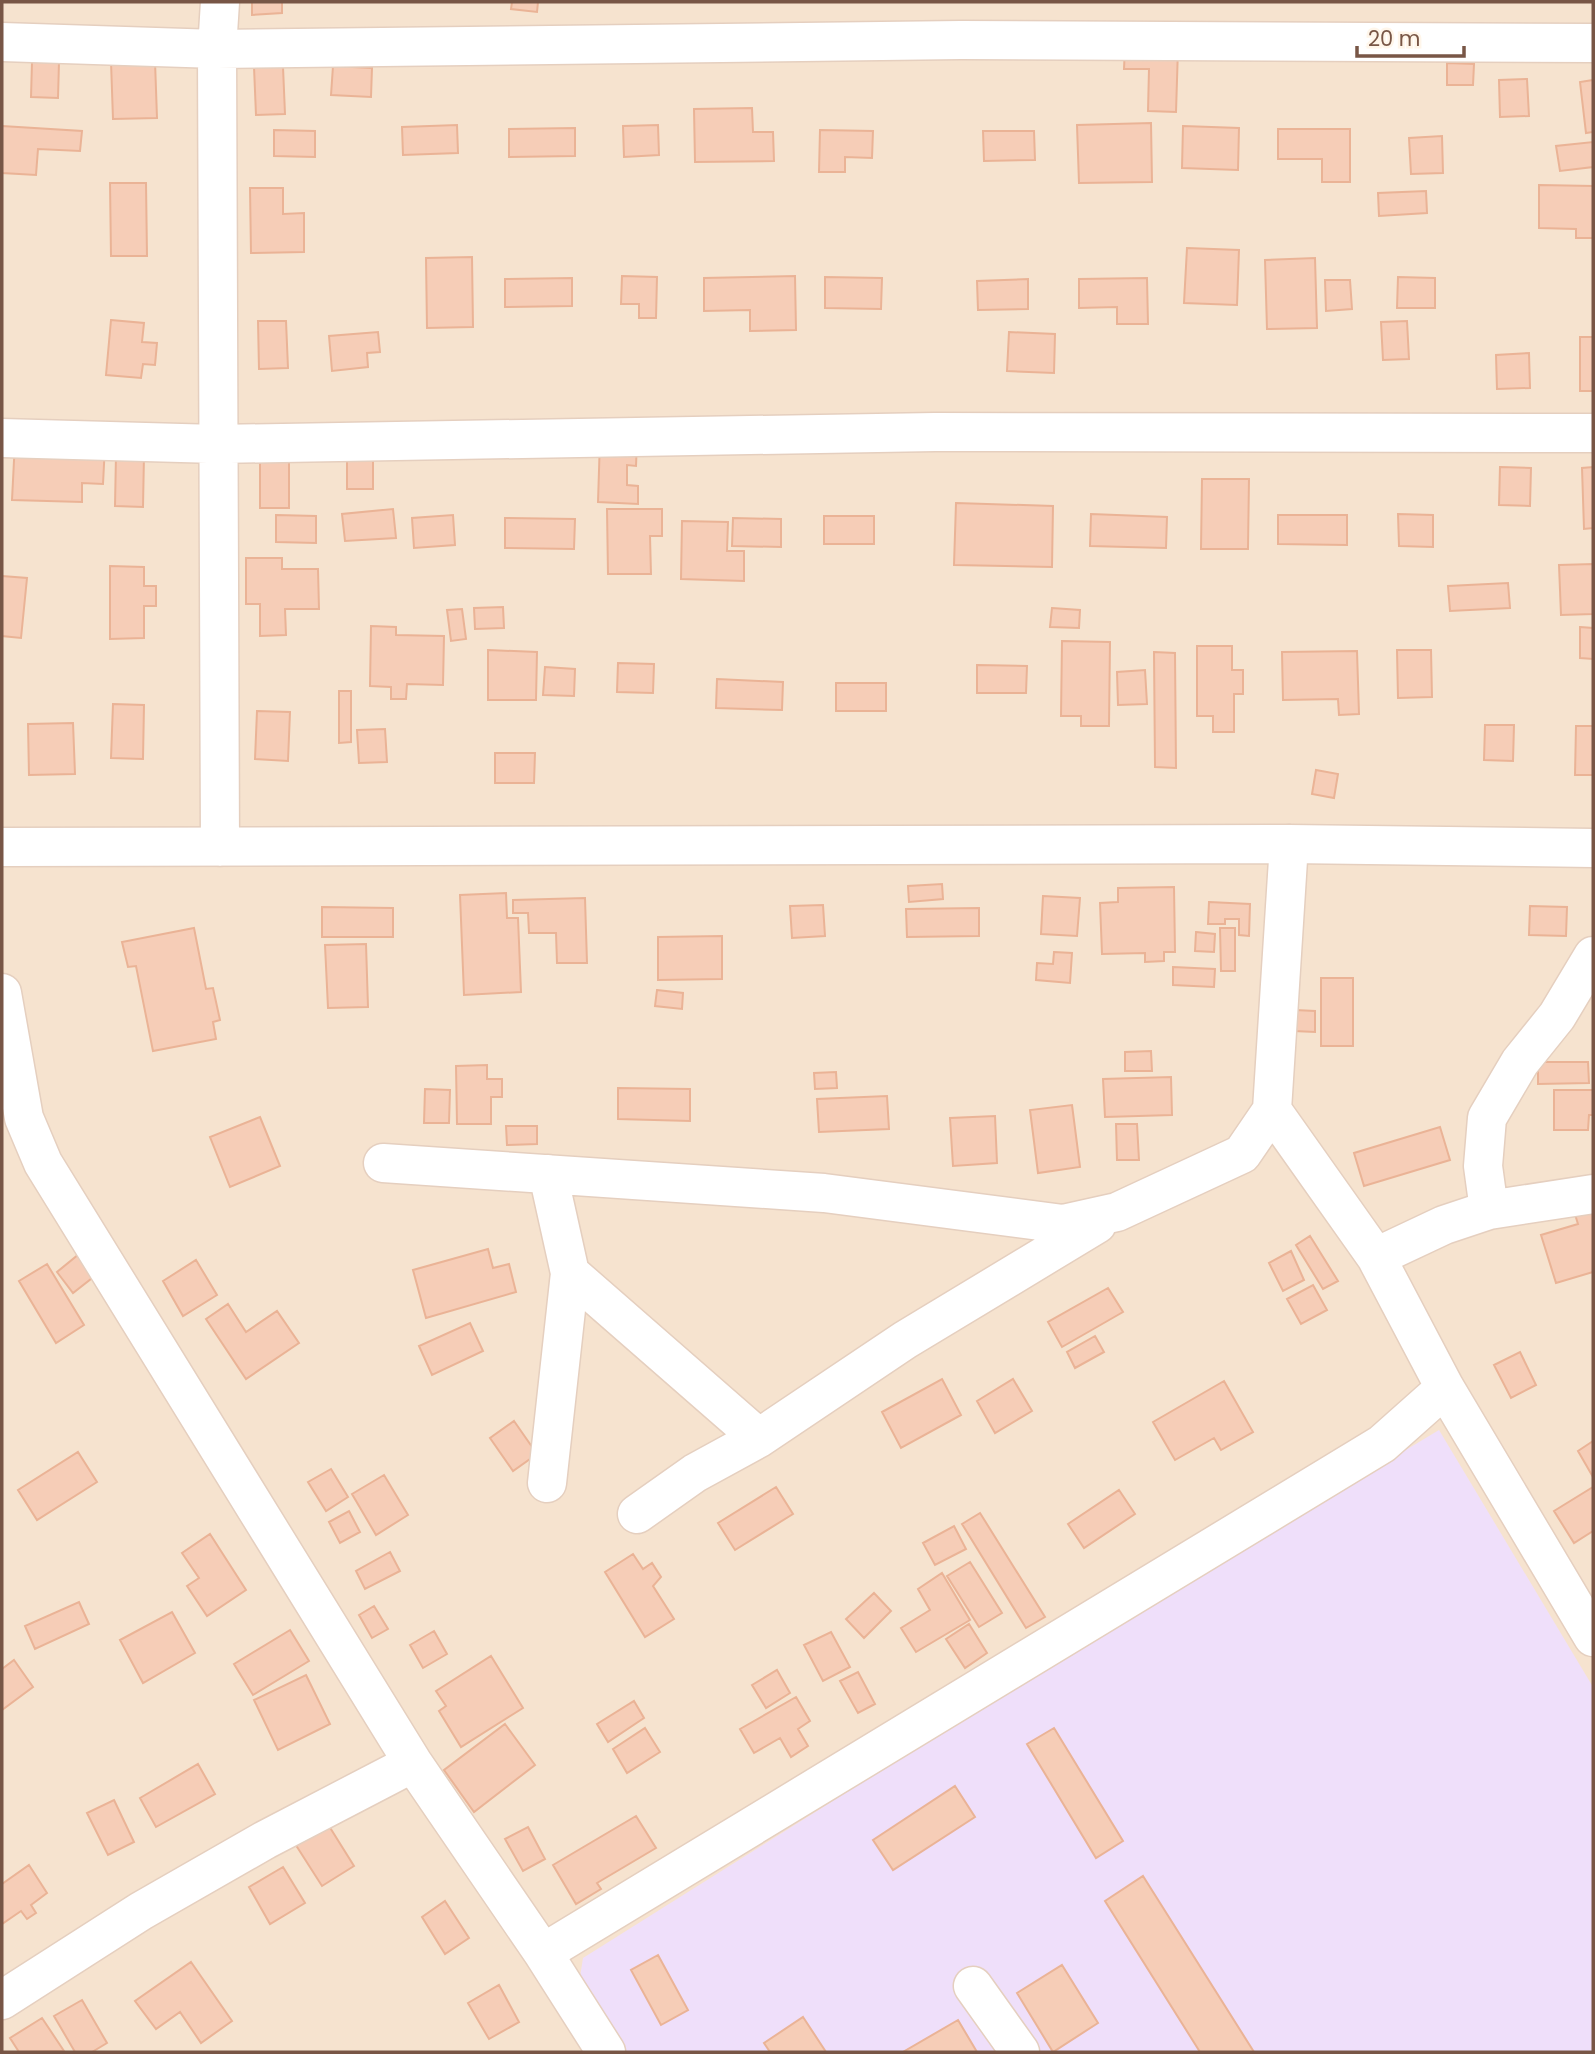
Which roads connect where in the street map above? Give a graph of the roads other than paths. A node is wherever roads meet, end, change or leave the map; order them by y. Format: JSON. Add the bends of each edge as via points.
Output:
{"nodes":[{"id":1,"x":220,"y":2,"type":"edge"},
{"id":2,"x":2,"y":41,"type":"edge"},
{"id":3,"x":1593,"y":43,"type":"edge"},
{"id":4,"x":217,"y":50,"type":"junction"},
{"id":5,"x":1593,"y":433,"type":"edge"},
{"id":6,"x":2,"y":438,"type":"edge"},
{"id":7,"x":217,"y":444,"type":"junction"},
{"id":8,"x":1289,"y":844,"type":"junction"},
{"id":9,"x":2,"y":847,"type":"edge"},
{"id":10,"x":220,"y":847,"type":"junction"},
{"id":11,"x":1593,"y":848,"type":"edge"},
{"id":12,"x":1593,"y":956,"type":"edge"},
{"id":13,"x":2,"y":993,"type":"edge"},
{"id":14,"x":1272,"y":1110,"type":"junction"},
{"id":15,"x":383,"y":1163,"type":"dead end"},
{"id":16,"x":548,"y":1174,"type":"junction"},
{"id":17,"x":1593,"y":1194,"type":"edge"},
{"id":18,"x":1489,"y":1210,"type":"junction"},
{"id":19,"x":1117,"y":1212,"type":"junction"},
{"id":20,"x":1376,"y":1257,"type":"junction"},
{"id":21,"x":570,"y":1273,"type":"junction"},
{"id":22,"x":1445,"y":1388,"type":"junction"},
{"id":23,"x":759,"y":1438,"type":"junction"},
{"id":24,"x":547,"y":1483,"type":"dead end"},
{"id":25,"x":637,"y":1514,"type":"dead end"},
{"id":26,"x":1593,"y":1637,"type":"edge"},
{"id":27,"x":413,"y":1763,"type":"junction"},
{"id":28,"x":543,"y":1954,"type":"junction"},
{"id":29,"x":973,"y":1986,"type":"dead end"},
{"id":30,"x":2,"y":2000,"type":"edge"},
{"id":31,"x":606,"y":2052,"type":"edge"},
{"id":32,"x":1020,"y":2052,"type":"edge"}],
"edges":[{"from":1,"to":4,"type":"street"},
{"from":2,"to":4,"type":"street"},
{"from":3,"to":4,"type":"street","via":[[961,40]]},
{"from":4,"to":7,"type":"street"},
{"from":5,"to":7,"type":"street","via":[[935,432]]},
{"from":6,"to":7,"type":"street"},
{"from":7,"to":10,"type":"street"},
{"from":8,"to":10,"type":"street"},
{"from":8,"to":11,"type":"street"},
{"from":8,"to":14,"type":"street"},
{"from":9,"to":10,"type":"street"},
{"from":12,"to":18,"type":"street","via":[[1487,1118],[1483,1166]]},
{"from":13,"to":27,"type":"street","via":[[24,1118],[43,1163]]},
{"from":14,"to":19,"type":"street","via":[[1241,1154]]},
{"from":14,"to":20,"type":"street"},
{"from":15,"to":16,"type":"street"},
{"from":16,"to":19,"type":"street","via":[[824,1193],[1063,1224]]},
{"from":16,"to":21,"type":"street"},
{"from":17,"to":18,"type":"street"},
{"from":18,"to":20,"type":"street"},
{"from":19,"to":23,"type":"street","via":[[905,1340]]},
{"from":20,"to":22,"type":"street"},
{"from":21,"to":23,"type":"street"},
{"from":21,"to":24,"type":"street"},
{"from":22,"to":26,"type":"street"},
{"from":22,"to":28,"type":"street","via":[[1382,1444]]},
{"from":23,"to":25,"type":"street","via":[[695,1473]]},
{"from":27,"to":28,"type":"street"},
{"from":27,"to":30,"type":"street","via":[[141,1911]]},
{"from":28,"to":31,"type":"street"},
{"from":29,"to":32,"type":"street"}]}
